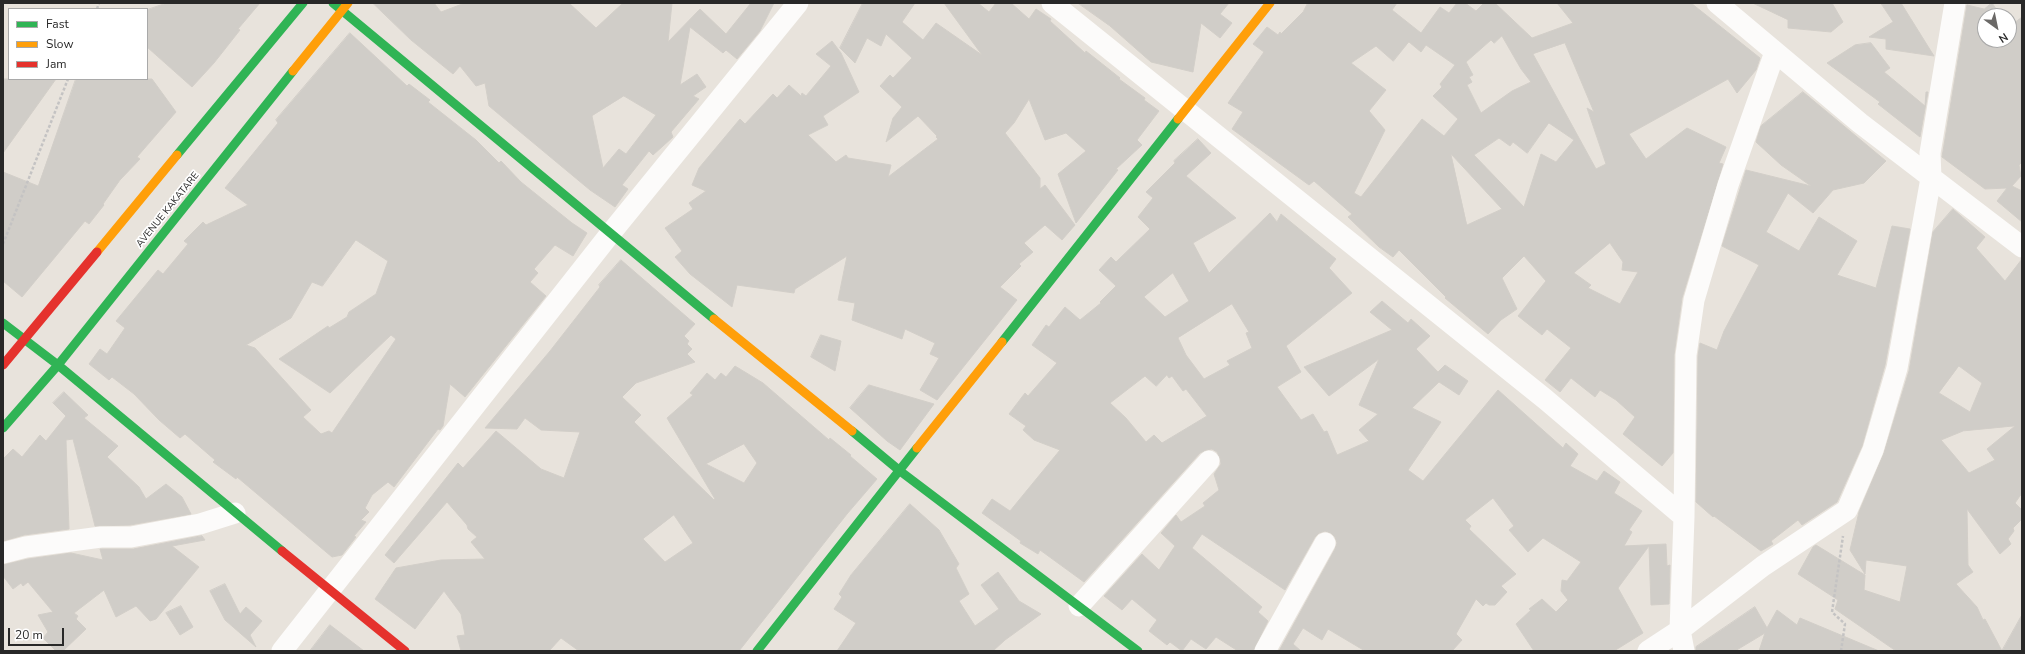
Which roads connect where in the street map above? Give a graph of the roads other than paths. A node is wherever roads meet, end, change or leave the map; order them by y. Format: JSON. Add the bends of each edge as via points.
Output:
{"nodes":[{"id":1,"x":303,"y":3,"type":"edge"},
{"id":2,"x":333,"y":3,"type":"edge"},
{"id":3,"x":798,"y":3,"type":"edge"},
{"id":4,"x":1052,"y":3,"type":"edge"},
{"id":5,"x":1270,"y":3,"type":"edge"},
{"id":6,"x":1716,"y":3,"type":"edge"},
{"id":7,"x":1955,"y":3,"type":"edge"},
{"id":8,"x":345,"y":6,"type":"edge"},
{"id":9,"x":1775,"y":52,"type":"junction"},
{"id":10,"x":1186,"y":109,"type":"junction"},
{"id":11,"x":1932,"y":178,"type":"junction"},
{"id":12,"x":610,"y":234,"type":"junction"},
{"id":13,"x":2022,"y":247,"type":"edge"},
{"id":14,"x":3,"y":323,"type":"edge"},
{"id":15,"x":24,"y":340,"type":"junction"},
{"id":16,"x":3,"y":365,"type":"edge"},
{"id":17,"x":58,"y":365,"type":"junction"},
{"id":18,"x":3,"y":428,"type":"edge"},
{"id":19,"x":1209,"y":461,"type":"dead end"},
{"id":20,"x":900,"y":471,"type":"junction"},
{"id":21,"x":234,"y":513,"type":"junction"},
{"id":22,"x":1684,"y":517,"type":"junction"},
{"id":23,"x":1325,"y":543,"type":"dead end"},
{"id":24,"x":3,"y":553,"type":"edge"},
{"id":25,"x":331,"y":590,"type":"junction"},
{"id":26,"x":1079,"y":606,"type":"junction"},
{"id":27,"x":1680,"y":630,"type":"junction"},
{"id":28,"x":282,"y":651,"type":"edge"},
{"id":29,"x":405,"y":651,"type":"edge"},
{"id":30,"x":757,"y":651,"type":"edge"},
{"id":31,"x":1138,"y":651,"type":"edge"},
{"id":32,"x":1265,"y":651,"type":"edge"},
{"id":33,"x":1648,"y":651,"type":"edge"},
{"id":34,"x":1684,"y":651,"type":"edge"}],
"edges":[{"from":1,"to":15,"type":"main road"},
{"from":2,"to":8,"type":"main road"},
{"from":3,"to":12,"type":"street"},
{"from":4,"to":10,"type":"street"},
{"from":5,"to":10,"type":"main road"},
{"from":6,"to":9,"type":"street"},
{"from":7,"to":11,"type":"street","via":[[1930,153]]},
{"from":8,"to":12,"type":"main road"},
{"from":8,"to":17,"type":"main road","name":"AVENUE KAKATARE"},
{"from":9,"to":11,"type":"street","via":[[1860,123]]},
{"from":9,"to":22,"type":"street","via":[[1728,185],[1694,300],[1686,354]]},
{"from":10,"to":20,"type":"main road"},
{"from":10,"to":22,"type":"street","via":[[1545,399]]},
{"from":11,"to":13,"type":"street"},
{"from":11,"to":27,"type":"street","via":[[1897,368],[1873,450],[1847,510],[1763,566]]},
{"from":12,"to":20,"type":"main road"},
{"from":12,"to":25,"type":"street"},
{"from":14,"to":15,"type":"main road"},
{"from":15,"to":16,"type":"main road"},
{"from":15,"to":17,"type":"main road"},
{"from":17,"to":18,"type":"main road","name":"AVENUE KAKATARE"},
{"from":17,"to":21,"type":"main road"},
{"from":19,"to":26,"type":"street"},
{"from":20,"to":26,"type":"main road"},
{"from":20,"to":30,"type":"main road"},
{"from":21,"to":24,"type":"street","via":[[200,524],[131,537],[101,537],[26,547]]},
{"from":21,"to":25,"type":"main road"},
{"from":22,"to":27,"type":"street"},
{"from":23,"to":32,"type":"street"},
{"from":25,"to":28,"type":"street"},
{"from":25,"to":29,"type":"main road"},
{"from":26,"to":31,"type":"main road"},
{"from":27,"to":33,"type":"street"},
{"from":27,"to":34,"type":"street"}]}
